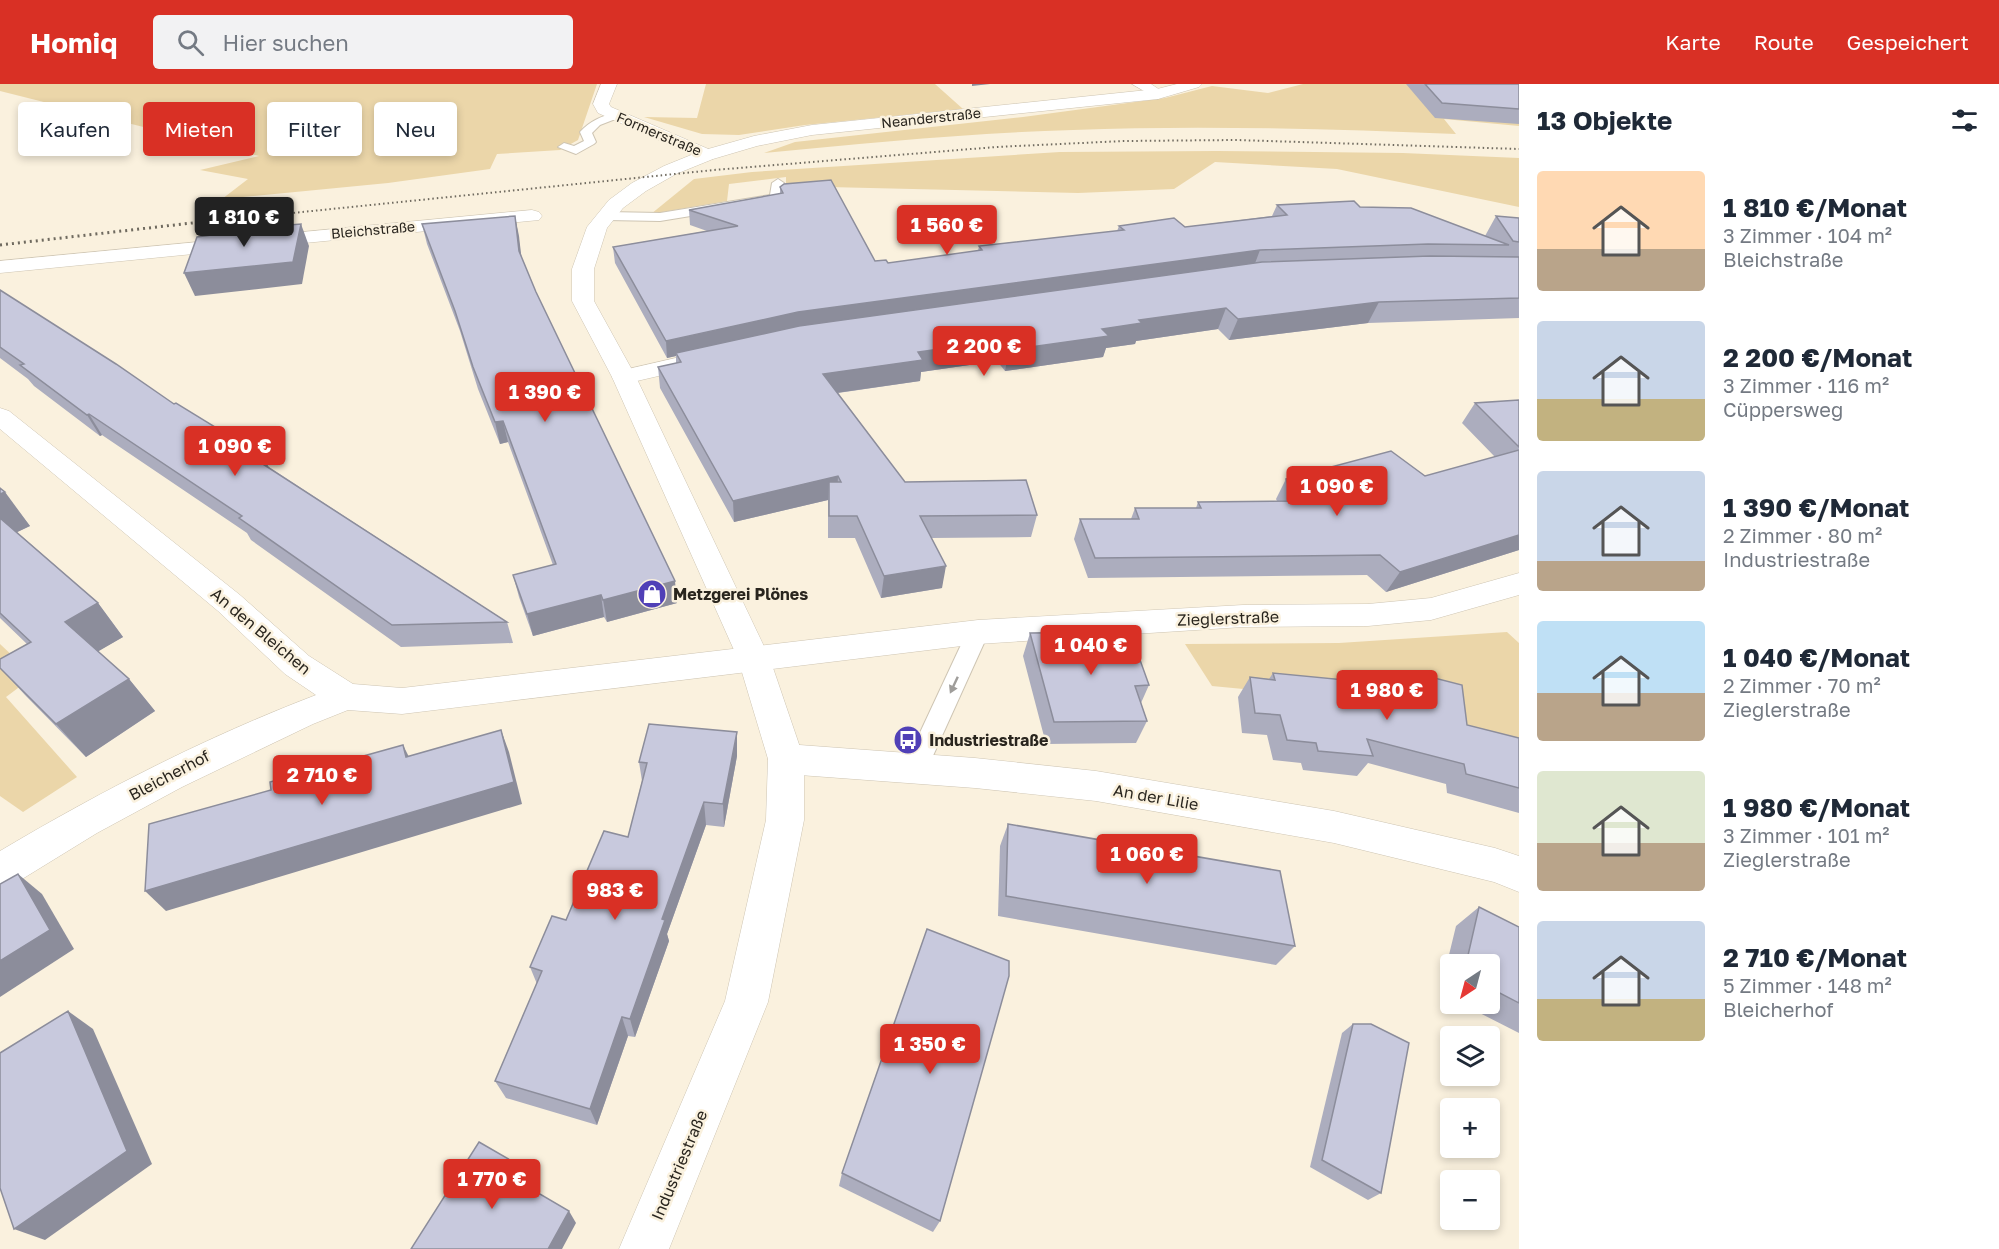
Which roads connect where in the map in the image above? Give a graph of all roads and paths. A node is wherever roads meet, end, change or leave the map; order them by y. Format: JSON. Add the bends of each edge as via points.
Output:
{"nodes":[{"id":1,"x":609,"y":84,"type":"edge"},
{"id":2,"x":1140,"y":84,"type":"edge"},
{"id":3,"x":1194,"y":84,"type":"edge"},
{"id":4,"x":1158,"y":94,"type":"junction"},
{"id":5,"x":614,"y":116,"type":"junction"},
{"id":6,"x":564,"y":147,"type":"dead end"},
{"id":7,"x":707,"y":155,"type":"junction"},
{"id":8,"x":778,"y":183,"type":"dead end"},
{"id":9,"x":532,"y":216,"type":"dead end"},
{"id":10,"x":607,"y":216,"type":"junction"},
{"id":11,"x":0,"y":267,"type":"edge"},
{"id":12,"x":728,"y":354,"type":"edge"},
{"id":13,"x":624,"y":377,"type":"junction"},
{"id":14,"x":0,"y":416,"type":"edge"},
{"id":15,"x":1519,"y":584,"type":"edge"},
{"id":16,"x":978,"y":632,"type":"junction"},
{"id":17,"x":754,"y":659,"type":"junction"},
{"id":18,"x":346,"y":697,"type":"junction"},
{"id":19,"x":786,"y":759,"type":"junction"},
{"id":20,"x":915,"y":769,"type":"junction"},
{"id":21,"x":0,"y":872,"type":"edge"},
{"id":22,"x":1519,"y":874,"type":"edge"},
{"id":23,"x":644,"y":1249,"type":"edge"}],
"edges":[{"from":1,"to":5,"type":"street","name":"Formerstraße","via":[[601,104]]},
{"from":2,"to":4,"type":"street"},
{"from":3,"to":4,"type":"street","name":"Neanderstraße"},
{"from":4,"to":7,"type":"street","name":"Neanderstraße","via":[[812,130]]},
{"from":5,"to":6,"type":"lane","via":[[585,132],[590,142],[576,150]]},
{"from":5,"to":7,"type":"street","name":"Formerstraße"},
{"from":7,"to":10,"type":"street","name":"Industriestraße","via":[[639,187]]},
{"from":8,"to":10,"type":"lane","via":[[776,198],[660,217]]},
{"from":9,"to":11,"type":"street","name":"Bleichstraße"},
{"from":10,"to":13,"type":"street","name":"Industriestraße","via":[[597,227],[583,270],[583,302]]},
{"from":12,"to":13,"type":"street"},
{"from":13,"to":17,"type":"street","name":"Industriestraße"},
{"from":14,"to":18,"type":"street","name":"An den Bleichen","via":[[229,603],[297,665]]},
{"from":15,"to":16,"type":"street","name":"Zieglerstraße","via":[[1431,609],[1368,615],[1243,616]]},
{"from":16,"to":17,"type":"street","name":"Zieglerstraße"},
{"from":16,"to":20,"type":"lane","one_way":true},
{"from":17,"to":18,"type":"street","name":"An den Bleichen","via":[[402,701]]},
{"from":17,"to":19,"type":"street","name":"Industriestraße"},
{"from":18,"to":21,"type":"street","name":"Bleicherhof","via":[[213,752],[86,819]]},
{"from":19,"to":20,"type":"street","name":"An der Lilie"},
{"from":19,"to":23,"type":"street","name":"Industriestraße","via":[[785,820],[747,1002]]},
{"from":20,"to":22,"type":"street","name":"An der Lilie","via":[[1096,786],[1334,827]]}]}
